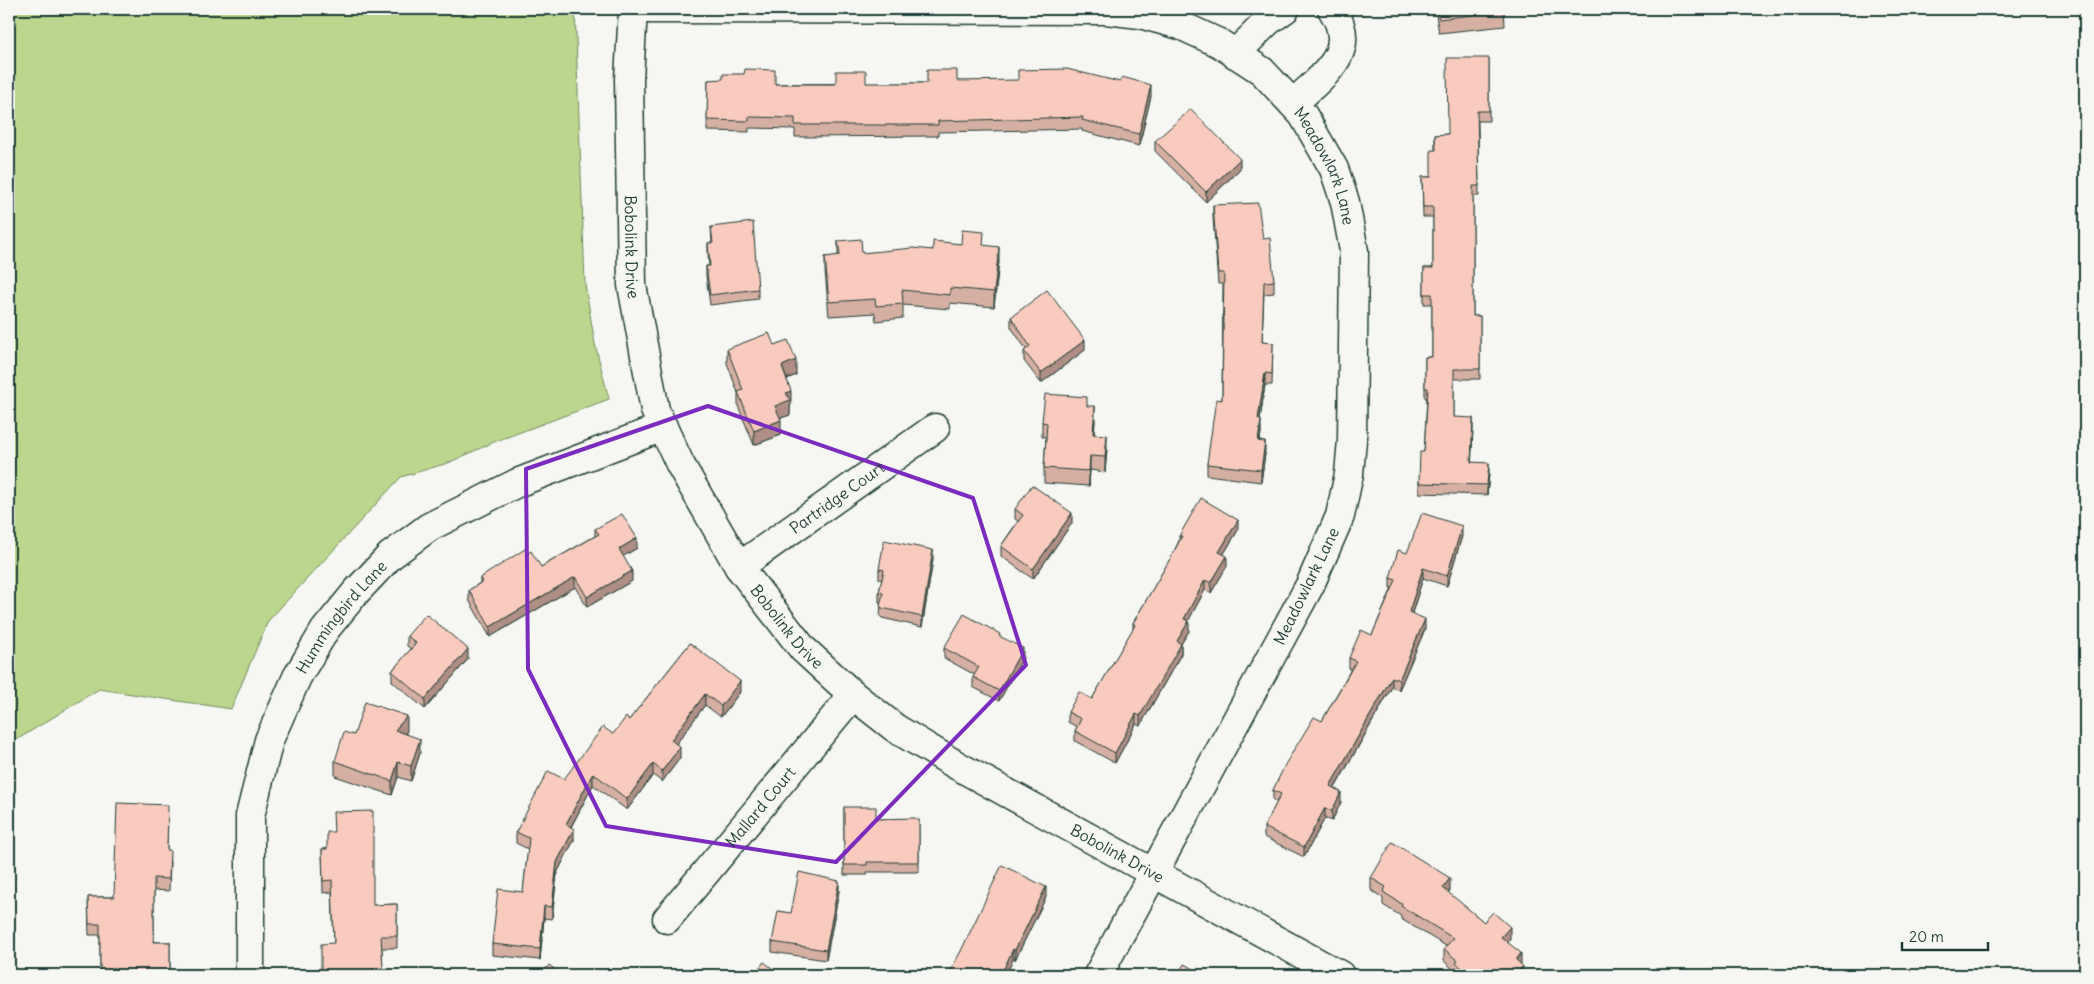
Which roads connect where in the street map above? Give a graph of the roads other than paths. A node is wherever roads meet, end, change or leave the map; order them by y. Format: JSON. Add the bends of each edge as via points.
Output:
{"nodes":[{"id":1,"x":633,"y":9,"type":"edge"},
{"id":2,"x":1285,"y":9,"type":"edge"},
{"id":3,"x":1332,"y":9,"type":"edge"},
{"id":4,"x":1236,"y":54,"type":"junction"},
{"id":5,"x":1293,"y":104,"type":"junction"},
{"id":6,"x":663,"y":427,"type":"junction"},
{"id":7,"x":934,"y":428,"type":"dead end"},
{"id":8,"x":739,"y":567,"type":"junction"},
{"id":9,"x":853,"y":695,"type":"junction"},
{"id":10,"x":1154,"y":872,"type":"junction"},
{"id":11,"x":667,"y":919,"type":"dead end"},
{"id":12,"x":250,"y":975,"type":"edge"},
{"id":13,"x":1098,"y":975,"type":"edge"},
{"id":14,"x":1340,"y":975,"type":"edge"}],
"edges":[{"from":1,"to":4,"type":"street","name":"Meadowlark Lane","via":[[1106,10],[1140,14],[1180,25]]},
{"from":1,"to":6,"type":"street","name":"Bobolink Drive","via":[[629,79],[632,285],[655,410]]},
{"from":2,"to":4,"type":"street","via":[[1266,22]]},
{"from":3,"to":5,"type":"street","via":[[1340,21],[1343,45],[1339,58]]},
{"from":4,"to":5,"type":"street","name":"Meadowlark Lane","via":[[1262,71]]},
{"from":5,"to":10,"type":"street","name":"Meadowlark Lane","via":[[1303,115],[1334,169],[1345,202],[1354,250],[1349,474],[1340,516],[1310,585]]},
{"from":6,"to":8,"type":"street","name":"Bobolink Drive","via":[[680,464]]},
{"from":6,"to":12,"type":"street","name":"Hummingbird Lane","via":[[517,483],[429,527],[390,556],[325,630],[297,677],[270,740],[250,816]]},
{"from":7,"to":8,"type":"street","name":"Partridge Court"},
{"from":8,"to":9,"type":"street","name":"Bobolink Drive","via":[[803,649]]},
{"from":9,"to":10,"type":"street","name":"Bobolink Drive","via":[[895,728],[958,766]]},
{"from":9,"to":11,"type":"street","name":"Mallard Court"},
{"from":10,"to":13,"type":"street"},
{"from":10,"to":14,"type":"street","name":"Bobolink Drive"}]}
